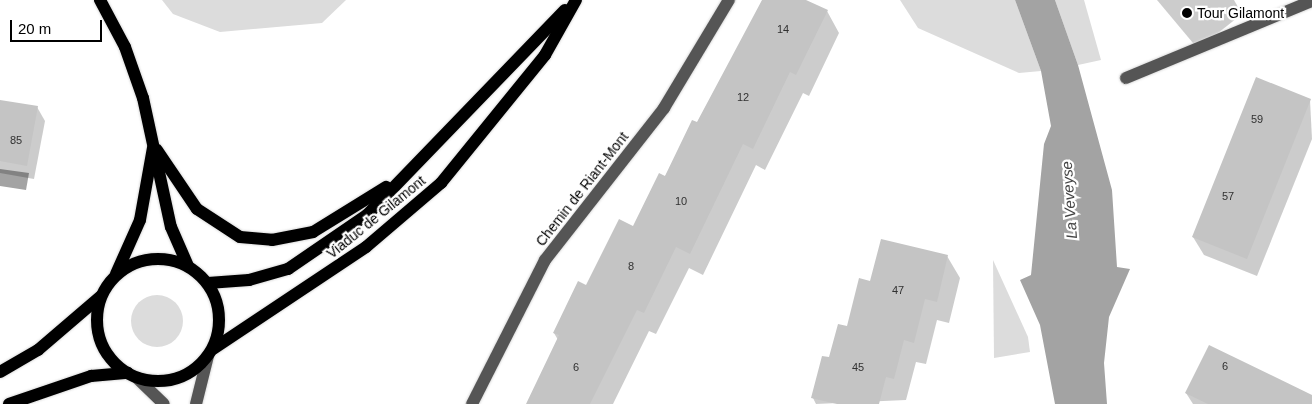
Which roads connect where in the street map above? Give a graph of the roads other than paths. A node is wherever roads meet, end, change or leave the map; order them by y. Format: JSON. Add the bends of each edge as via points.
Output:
{"nodes":[{"id":1,"x":100,"y":0,"type":"edge"},
{"id":2,"x":575,"y":0,"type":"edge"},
{"id":3,"x":729,"y":0,"type":"edge"},
{"id":4,"x":1312,"y":1,"type":"edge"},
{"id":5,"x":1126,"y":78,"type":"dead end"},
{"id":6,"x":153,"y":136,"type":"junction"},
{"id":7,"x":157,"y":150,"type":"junction"},
{"id":8,"x":404,"y":174,"type":"junction"},
{"id":9,"x":189,"y":266,"type":"junction"},
{"id":10,"x":114,"y":278,"type":"junction"},
{"id":11,"x":208,"y":283,"type":"junction"},
{"id":12,"x":103,"y":294,"type":"junction"},
{"id":13,"x":211,"y":352,"type":"junction"},
{"id":14,"x":0,"y":372,"type":"edge"},
{"id":15,"x":132,"y":376,"type":"junction"},
{"id":16,"x":9,"y":404,"type":"edge"},
{"id":17,"x":164,"y":404,"type":"edge"},
{"id":18,"x":196,"y":404,"type":"edge"},
{"id":19,"x":472,"y":404,"type":"edge"}],
"edges":[{"from":1,"to":6,"type":"main road","via":[[125,47]]},
{"from":2,"to":8,"type":"main road","name":"Viaduc de Gilamont"},
{"from":2,"to":13,"type":"main road","name":"Viaduc de Gilamont","via":[[545,55],[441,183],[366,248]]},
{"from":3,"to":19,"type":"street","name":"Chemin de Riant-Mont","via":[[664,108],[545,260]]},
{"from":4,"to":5,"type":"street"},
{"from":6,"to":7,"type":"main road"},
{"from":6,"to":10,"type":"main road","via":[[140,220]]},
{"from":7,"to":8,"type":"main road","via":[[206,218],[232,233],[257,239],[292,238],[313,232]]},
{"from":7,"to":9,"type":"main road","via":[[175,241]]},
{"from":8,"to":11,"type":"main road","name":"Viaduc de Gilamont","via":[[367,215],[296,265],[249,280]]},
{"from":9,"to":10,"type":"main road","via":[[149,260]]},
{"from":9,"to":11,"type":"main road"},
{"from":10,"to":12,"type":"main road"},
{"from":11,"to":13,"type":"main road","via":[[219,308]]},
{"from":12,"to":14,"type":"main road","via":[[38,350]]},
{"from":12,"to":15,"type":"main road","via":[[97,321],[100,340],[109,356]]},
{"from":13,"to":15,"type":"main road","via":[[191,372],[175,380]]},
{"from":13,"to":18,"type":"street"},
{"from":15,"to":16,"type":"main road","via":[[91,376]]},
{"from":15,"to":17,"type":"street"}]}
